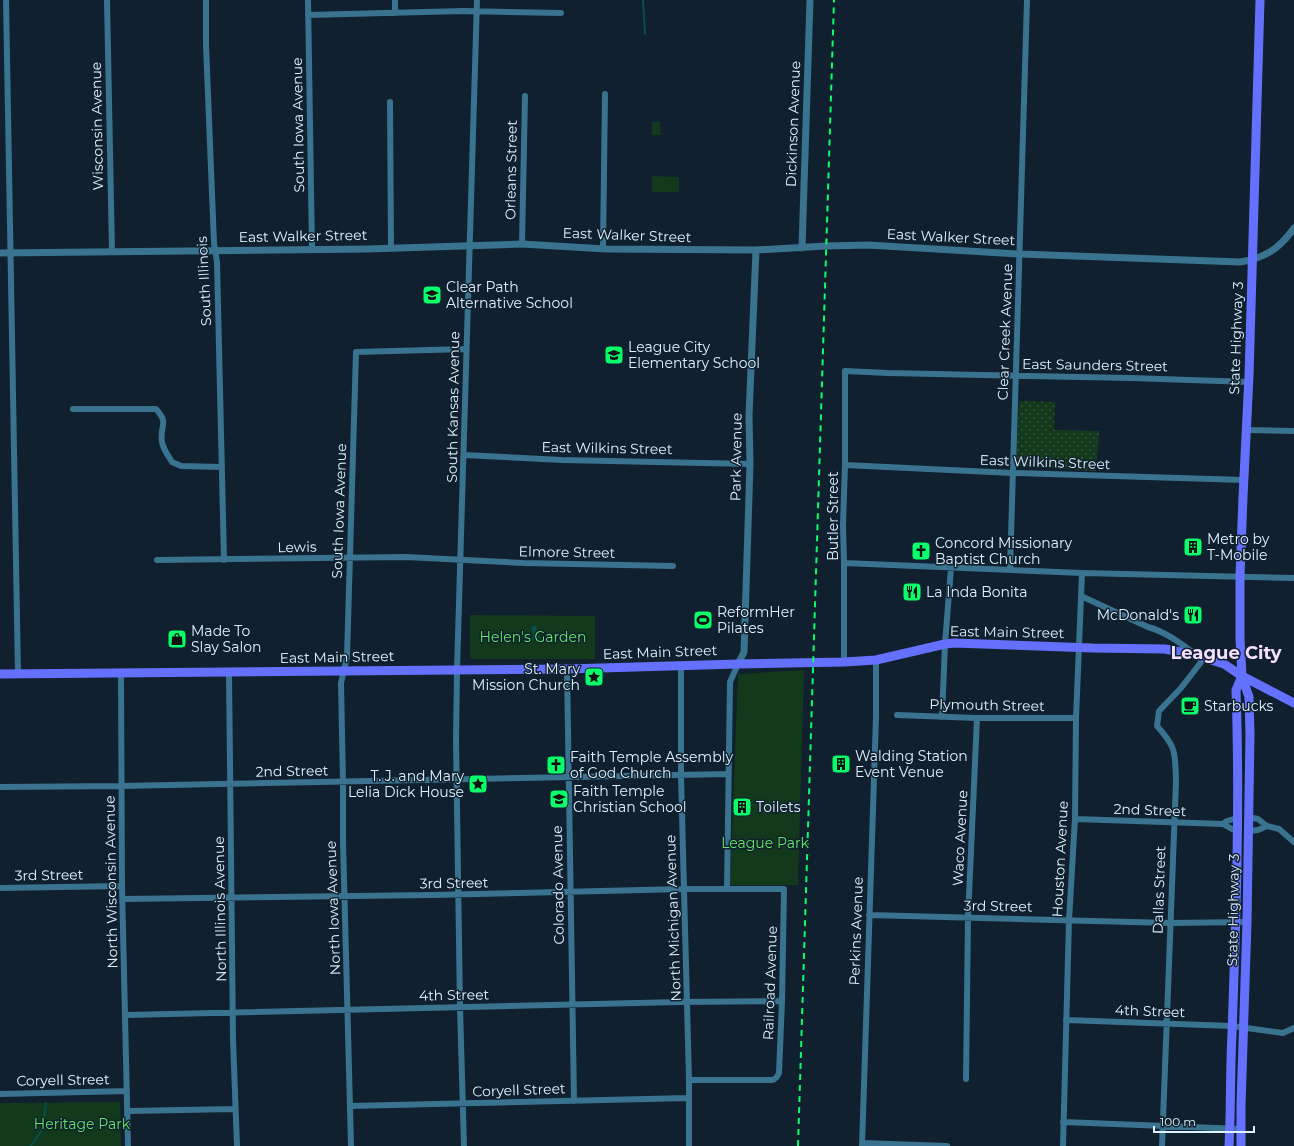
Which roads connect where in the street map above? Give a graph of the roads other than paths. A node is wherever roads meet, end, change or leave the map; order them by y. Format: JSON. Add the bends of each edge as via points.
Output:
{"nodes":[{"id":1,"x":6,"y":0,"type":"edge"},
{"id":2,"x":107,"y":0,"type":"edge"},
{"id":3,"x":206,"y":0,"type":"edge"},
{"id":4,"x":308,"y":0,"type":"edge"},
{"id":5,"x":395,"y":0,"type":"edge"},
{"id":6,"x":477,"y":0,"type":"edge"},
{"id":7,"x":810,"y":0,"type":"edge"},
{"id":8,"x":1027,"y":0,"type":"edge"},
{"id":9,"x":1260,"y":0,"type":"edge"},
{"id":10,"x":477,"y":12,"type":"junction"},
{"id":11,"x":395,"y":13,"type":"junction"},
{"id":12,"x":561,"y":13,"type":"dead end"},
{"id":13,"x":308,"y":15,"type":"junction"},
{"id":14,"x":605,"y":94,"type":"dead end"},
{"id":15,"x":525,"y":96,"type":"dead end"},
{"id":16,"x":390,"y":102,"type":"dead end"},
{"id":17,"x":1294,"y":228,"type":"edge"},
{"id":18,"x":522,"y":244,"type":"junction"},
{"id":19,"x":470,"y":245,"type":"junction"},
{"id":20,"x":391,"y":248,"type":"junction"},
{"id":21,"x":802,"y":248,"type":"junction"},
{"id":22,"x":312,"y":249,"type":"junction"},
{"id":23,"x":603,"y":249,"type":"junction"},
{"id":24,"x":216,"y":250,"type":"junction"},
{"id":25,"x":756,"y":250,"type":"junction"},
{"id":26,"x":112,"y":252,"type":"junction"},
{"id":27,"x":10,"y":253,"type":"junction"},
{"id":28,"x":0,"y":254,"type":"edge"},
{"id":29,"x":1020,"y":254,"type":"junction"},
{"id":30,"x":1253,"y":260,"type":"junction"},
{"id":31,"x":466,"y":349,"type":"junction"},
{"id":32,"x":845,"y":370,"type":"joint"},
{"id":33,"x":1015,"y":376,"type":"junction"},
{"id":34,"x":1249,"y":382,"type":"junction"},
{"id":35,"x":73,"y":409,"type":"dead end"},
{"id":36,"x":1246,"y":430,"type":"junction"},
{"id":37,"x":1294,"y":431,"type":"edge"},
{"id":38,"x":464,"y":455,"type":"junction"},
{"id":39,"x":750,"y":464,"type":"junction"},
{"id":40,"x":845,"y":465,"type":"junction"},
{"id":41,"x":222,"y":467,"type":"junction"},
{"id":42,"x":1012,"y":473,"type":"junction"},
{"id":43,"x":1244,"y":480,"type":"junction"},
{"id":44,"x":349,"y":558,"type":"junction"},
{"id":45,"x":157,"y":560,"type":"dead end"},
{"id":46,"x":224,"y":560,"type":"junction"},
{"id":47,"x":460,"y":560,"type":"junction"},
{"id":48,"x":844,"y":563,"type":"junction"},
{"id":49,"x":673,"y":566,"type":"dead end"},
{"id":50,"x":950,"y":568,"type":"junction"},
{"id":51,"x":1010,"y":570,"type":"junction"},
{"id":52,"x":1082,"y":573,"type":"junction"},
{"id":53,"x":1240,"y":576,"type":"junction"},
{"id":54,"x":1294,"y":578,"type":"edge"},
{"id":55,"x":1081,"y":596,"type":"junction"},
{"id":56,"x":945,"y":644,"type":"junction"},
{"id":57,"x":1078,"y":648,"type":"junction"},
{"id":58,"x":1195,"y":655,"type":"junction"},
{"id":59,"x":1205,"y":657,"type":"junction"},
{"id":60,"x":876,"y":660,"type":"junction"},
{"id":61,"x":844,"y":662,"type":"junction"},
{"id":62,"x":738,"y":664,"type":"junction"},
{"id":63,"x":681,"y":666,"type":"junction"},
{"id":64,"x":567,"y":669,"type":"junction"},
{"id":65,"x":344,"y":670,"type":"junction"},
{"id":66,"x":457,"y":670,"type":"junction"},
{"id":67,"x":229,"y":672,"type":"junction"},
{"id":68,"x":121,"y":673,"type":"junction"},
{"id":69,"x":0,"y":674,"type":"edge"},
{"id":70,"x":18,"y":674,"type":"junction"},
{"id":71,"x":1242,"y":676,"type":"junction"},
{"id":72,"x":1294,"y":704,"type":"edge"},
{"id":73,"x":897,"y":715,"type":"dead end"},
{"id":74,"x":942,"y":717,"type":"junction"},
{"id":75,"x":977,"y":718,"type":"junction"},
{"id":76,"x":1076,"y":718,"type":"junction"},
{"id":77,"x":728,"y":774,"type":"junction"},
{"id":78,"x":681,"y":775,"type":"junction"},
{"id":79,"x":569,"y":777,"type":"junction"},
{"id":80,"x":457,"y":780,"type":"junction"},
{"id":81,"x":343,"y":782,"type":"junction"},
{"id":82,"x":230,"y":784,"type":"junction"},
{"id":83,"x":121,"y":786,"type":"junction"},
{"id":84,"x":0,"y":787,"type":"edge"},
{"id":85,"x":1248,"y":816,"type":"junction"},
{"id":86,"x":1237,"y":818,"type":"junction"},
{"id":87,"x":1075,"y":819,"type":"junction"},
{"id":88,"x":1174,"y":823,"type":"junction"},
{"id":89,"x":1223,"y":824,"type":"junction"},
{"id":90,"x":1267,"y":826,"type":"junction"},
{"id":91,"x":1237,"y":830,"type":"junction"},
{"id":92,"x":1248,"y":831,"type":"junction"},
{"id":93,"x":1294,"y":842,"type":"edge"},
{"id":94,"x":122,"y":886,"type":"junction"},
{"id":95,"x":0,"y":888,"type":"edge"},
{"id":96,"x":683,"y":889,"type":"junction"},
{"id":97,"x":727,"y":889,"type":"junction"},
{"id":98,"x":784,"y":889,"type":"joint"},
{"id":99,"x":570,"y":892,"type":"junction"},
{"id":100,"x":458,"y":895,"type":"junction"},
{"id":101,"x":344,"y":896,"type":"junction"},
{"id":102,"x":232,"y":898,"type":"junction"},
{"id":103,"x":123,"y":899,"type":"junction"},
{"id":104,"x":868,"y":915,"type":"junction"},
{"id":105,"x":968,"y":918,"type":"junction"},
{"id":106,"x":1069,"y":920,"type":"junction"},
{"id":107,"x":1236,"y":922,"type":"junction"},
{"id":108,"x":1247,"y":922,"type":"junction"},
{"id":109,"x":1170,"y":923,"type":"junction"},
{"id":110,"x":782,"y":1001,"type":"junction"},
{"id":111,"x":687,"y":1002,"type":"junction"},
{"id":112,"x":572,"y":1004,"type":"junction"},
{"id":113,"x":460,"y":1007,"type":"junction"},
{"id":114,"x":347,"y":1010,"type":"junction"},
{"id":115,"x":233,"y":1012,"type":"junction"},
{"id":116,"x":126,"y":1015,"type":"junction"},
{"id":117,"x":1066,"y":1020,"type":"junction"},
{"id":118,"x":1166,"y":1024,"type":"junction"},
{"id":119,"x":1232,"y":1026,"type":"junction"},
{"id":120,"x":1244,"y":1027,"type":"junction"},
{"id":121,"x":1294,"y":1028,"type":"edge"},
{"id":122,"x":966,"y":1079,"type":"dead end"},
{"id":123,"x":689,"y":1080,"type":"junction"},
{"id":124,"x":127,"y":1091,"type":"junction"},
{"id":125,"x":0,"y":1094,"type":"edge"},
{"id":126,"x":689,"y":1098,"type":"junction"},
{"id":127,"x":574,"y":1101,"type":"junction"},
{"id":128,"x":462,"y":1104,"type":"junction"},
{"id":129,"x":350,"y":1106,"type":"junction"},
{"id":130,"x":235,"y":1109,"type":"junction"},
{"id":131,"x":128,"y":1111,"type":"junction"},
{"id":132,"x":1063,"y":1122,"type":"junction"},
{"id":133,"x":1163,"y":1126,"type":"junction"},
{"id":134,"x":1230,"y":1129,"type":"junction"},
{"id":135,"x":1242,"y":1129,"type":"junction"},
{"id":136,"x":862,"y":1144,"type":"edge"},
{"id":137,"x":128,"y":1146,"type":"edge"},
{"id":138,"x":236,"y":1146,"type":"edge"},
{"id":139,"x":351,"y":1146,"type":"edge"},
{"id":140,"x":464,"y":1146,"type":"edge"},
{"id":141,"x":689,"y":1146,"type":"edge"},
{"id":142,"x":946,"y":1146,"type":"edge"},
{"id":143,"x":1063,"y":1146,"type":"edge"},
{"id":144,"x":1162,"y":1146,"type":"edge"},
{"id":145,"x":1229,"y":1146,"type":"edge"},
{"id":146,"x":1241,"y":1146,"type":"edge"}],
"edges":[{"from":1,"to":27,"type":"street"},
{"from":2,"to":26,"type":"street","name":"Wisconsin Avenue"},
{"from":3,"to":24,"type":"street","name":"South Illinois"},
{"from":4,"to":13,"type":"street","name":"South Iowa Avenue"},
{"from":5,"to":11,"type":"street"},
{"from":6,"to":10,"type":"street","name":"South Kansas Avenue"},
{"from":7,"to":21,"type":"street","name":"Dickinson Avenue"},
{"from":8,"to":29,"type":"street","name":"Clear Creek Avenue"},
{"from":9,"to":30,"type":"main road","name":"State Highway 3"},
{"from":10,"to":11,"type":"street"},
{"from":10,"to":12,"type":"street"},
{"from":10,"to":19,"type":"street","name":"South Kansas Avenue"},
{"from":11,"to":13,"type":"street"},
{"from":13,"to":22,"type":"street","name":"South Iowa Avenue"},
{"from":14,"to":23,"type":"street"},
{"from":15,"to":18,"type":"street","name":"Orleans Street"},
{"from":16,"to":20,"type":"street"},
{"from":17,"to":30,"type":"street","via":[[1279,246]]},
{"from":18,"to":19,"type":"street","name":"East Walker Street"},
{"from":18,"to":23,"type":"street","name":"East Walker Street"},
{"from":19,"to":20,"type":"street","name":"East Walker Street"},
{"from":19,"to":31,"type":"street","name":"South Kansas Avenue"},
{"from":20,"to":22,"type":"street","name":"East Walker Street"},
{"from":21,"to":25,"type":"street","name":"East Walker Street"},
{"from":21,"to":29,"type":"street","name":"East Walker Street","via":[[868,245]]},
{"from":22,"to":24,"type":"street","name":"East Walker Street"},
{"from":23,"to":25,"type":"street","name":"East Walker Street"},
{"from":24,"to":26,"type":"street","name":"East Walker Street"},
{"from":24,"to":41,"type":"street","name":"South Illinois"},
{"from":25,"to":39,"type":"street","name":"Park Avenue"},
{"from":26,"to":27,"type":"street","name":"East Walker Street"},
{"from":27,"to":28,"type":"street","name":"East Walker Street"},
{"from":27,"to":70,"type":"street"},
{"from":29,"to":30,"type":"street","name":"East Walker Street","via":[[1240,262]]},
{"from":29,"to":33,"type":"street","name":"Clear Creek Avenue"},
{"from":30,"to":34,"type":"main road","name":"State Highway 3"},
{"from":31,"to":38,"type":"street","name":"South Kansas Avenue"},
{"from":31,"to":44,"type":"street","name":"South Iowa Avenue","via":[[356,352]]},
{"from":32,"to":33,"type":"street","name":"East Saunders Street"},
{"from":32,"to":40,"type":"street","name":"Butler Street"},
{"from":33,"to":34,"type":"street","name":"East Saunders Street"},
{"from":33,"to":42,"type":"street","name":"Clear Creek Avenue"},
{"from":34,"to":36,"type":"main road","name":"State Highway 3"},
{"from":35,"to":41,"type":"street","via":[[156,409],[164,423],[162,443],[172,462],[181,466]]},
{"from":36,"to":37,"type":"street"},
{"from":36,"to":43,"type":"main road","name":"State Highway 3"},
{"from":38,"to":39,"type":"street","name":"East Wilkins Street"},
{"from":38,"to":47,"type":"street","name":"South Kansas Avenue"},
{"from":39,"to":62,"type":"street","name":"Park Avenue","via":[[744,652]]},
{"from":40,"to":42,"type":"street","name":"East Wilkins Street"},
{"from":40,"to":48,"type":"street","name":"Butler Street"},
{"from":41,"to":46,"type":"street","name":"South Illinois"},
{"from":42,"to":43,"type":"street","name":"East Wilkins Street"},
{"from":42,"to":51,"type":"street","name":"Clear Creek Avenue"},
{"from":43,"to":53,"type":"main road","name":"State Highway 3"},
{"from":44,"to":46,"type":"street","name":"Lewis"},
{"from":44,"to":47,"type":"street","name":"Lewis","via":[[406,557]]},
{"from":44,"to":65,"type":"street","name":"South Iowa Avenue","via":[[347,657]]},
{"from":45,"to":46,"type":"street","name":"Lewis"},
{"from":47,"to":49,"type":"street","name":"Elmore Street"},
{"from":47,"to":66,"type":"street","name":"South Kansas Avenue"},
{"from":48,"to":50,"type":"street"},
{"from":48,"to":61,"type":"street","name":"Butler Street"},
{"from":50,"to":51,"type":"street"},
{"from":50,"to":56,"type":"street"},
{"from":51,"to":52,"type":"street"},
{"from":52,"to":53,"type":"street"},
{"from":52,"to":55,"type":"street","name":"Houston Avenue"},
{"from":53,"to":54,"type":"street"},
{"from":53,"to":71,"type":"main road","name":"State Highway 3"},
{"from":55,"to":57,"type":"street","name":"Houston Avenue"},
{"from":55,"to":58,"type":"street","via":[[1158,630]]},
{"from":56,"to":57,"type":"main road","name":"East Main Street"},
{"from":56,"to":60,"type":"main road","name":"East Main Street"},
{"from":56,"to":74,"type":"street"},
{"from":57,"to":58,"type":"main road","name":"East Main Street","via":[[1165,650]]},
{"from":57,"to":76,"type":"street","name":"Houston Avenue"},
{"from":58,"to":59,"type":"main road","name":"East Main Street"},
{"from":59,"to":71,"type":"main road","name":"East Main Street","via":[[1224,664]]},
{"from":59,"to":88,"type":"street","name":"Dallas Street","via":[[1159,711],[1157,726],[1172,745],[1175,756]]},
{"from":60,"to":61,"type":"main road","name":"East Main Street"},
{"from":60,"to":104,"type":"street","name":"Perkins Avenue"},
{"from":61,"to":62,"type":"main road","name":"East Main Street"},
{"from":62,"to":63,"type":"main road","name":"East Main Street"},
{"from":62,"to":77,"type":"street","via":[[730,682]]},
{"from":63,"to":64,"type":"main road","name":"East Main Street"},
{"from":63,"to":78,"type":"street","name":"North Michigan Avenue"},
{"from":64,"to":66,"type":"main road","name":"East Main Street"},
{"from":64,"to":79,"type":"street","name":"Colorado Avenue"},
{"from":65,"to":66,"type":"main road","name":"East Main Street"},
{"from":65,"to":67,"type":"main road","name":"East Main Street"},
{"from":65,"to":81,"type":"street","name":"North Iowa Avenue","via":[[341,683]]},
{"from":66,"to":80,"type":"street","name":"South Kansas Avenue"},
{"from":67,"to":68,"type":"main road","name":"East Main Street"},
{"from":67,"to":82,"type":"street","name":"North Illinois Avenue"},
{"from":68,"to":70,"type":"main road","name":"East Main Street"},
{"from":68,"to":83,"type":"street","name":"North Wisconsin Avenue"},
{"from":69,"to":70,"type":"main road","name":"East Main Street"},
{"from":71,"to":72,"type":"main road","name":"East Main Street"},
{"from":71,"to":85,"type":"main road","name":"State Highway 3","via":[[1250,698]]},
{"from":71,"to":86,"type":"main road","name":"State Highway 3","via":[[1236,690]]},
{"from":73,"to":74,"type":"street","name":"Plymouth Street"},
{"from":74,"to":75,"type":"street","name":"Plymouth Street"},
{"from":75,"to":76,"type":"street","name":"Plymouth Street"},
{"from":75,"to":105,"type":"street","name":"Waco Avenue"},
{"from":76,"to":87,"type":"street","name":"Houston Avenue"},
{"from":77,"to":78,"type":"street","name":"2nd Street"},
{"from":77,"to":97,"type":"street"},
{"from":78,"to":79,"type":"street","name":"2nd Street"},
{"from":78,"to":96,"type":"street","name":"North Michigan Avenue"},
{"from":79,"to":80,"type":"street","name":"2nd Street"},
{"from":79,"to":99,"type":"street","name":"Colorado Avenue"},
{"from":80,"to":81,"type":"street","name":"2nd Street"},
{"from":80,"to":100,"type":"street","name":"South Kansas Avenue"},
{"from":81,"to":82,"type":"street","name":"2nd Street"},
{"from":81,"to":101,"type":"street","name":"North Iowa Avenue"},
{"from":82,"to":83,"type":"street","name":"2nd Street"},
{"from":82,"to":102,"type":"street","name":"North Illinois Avenue"},
{"from":83,"to":84,"type":"street","name":"2nd Street"},
{"from":83,"to":94,"type":"street","name":"North Wisconsin Avenue"},
{"from":85,"to":90,"type":"street","via":[[1264,822]]},
{"from":85,"to":92,"type":"main road","name":"State Highway 3"},
{"from":86,"to":89,"type":"street","name":"2nd Street"},
{"from":86,"to":91,"type":"main road","name":"State Highway 3"},
{"from":87,"to":88,"type":"street","name":"2nd Street"},
{"from":87,"to":106,"type":"street","name":"Houston Avenue"},
{"from":88,"to":89,"type":"street","name":"2nd Street"},
{"from":88,"to":109,"type":"street","name":"Dallas Street"},
{"from":89,"to":91,"type":"street","name":"2nd Street"},
{"from":90,"to":92,"type":"street"},
{"from":90,"to":93,"type":"street","via":[[1279,829]]},
{"from":91,"to":107,"type":"main road","name":"State Highway 3"},
{"from":92,"to":108,"type":"main road","name":"State Highway 3"},
{"from":94,"to":95,"type":"street","name":"3rd Street"},
{"from":94,"to":103,"type":"street","name":"North Wisconsin Avenue"},
{"from":96,"to":97,"type":"street","name":"3rd Street"},
{"from":96,"to":99,"type":"street","name":"3rd Street"},
{"from":96,"to":111,"type":"street","name":"North Michigan Avenue"},
{"from":97,"to":98,"type":"street","name":"3rd Street"},
{"from":98,"to":110,"type":"street","name":"Railroad Avenue"},
{"from":99,"to":100,"type":"street","name":"3rd Street"},
{"from":99,"to":112,"type":"street","name":"Colorado Avenue"},
{"from":100,"to":101,"type":"street","name":"3rd Street"},
{"from":100,"to":113,"type":"street","name":"South Kansas Avenue"},
{"from":101,"to":102,"type":"street","name":"3rd Street"},
{"from":101,"to":114,"type":"street","name":"North Iowa Avenue"},
{"from":102,"to":103,"type":"street","name":"3rd Street"},
{"from":102,"to":115,"type":"street","name":"North Illinois Avenue"},
{"from":103,"to":116,"type":"street","name":"North Wisconsin Avenue"},
{"from":104,"to":105,"type":"street","name":"3rd Street"},
{"from":104,"to":136,"type":"street","name":"Perkins Avenue"},
{"from":105,"to":106,"type":"street","name":"3rd Street"},
{"from":105,"to":122,"type":"street","name":"Waco Avenue"},
{"from":106,"to":109,"type":"street","name":"3rd Street"},
{"from":106,"to":117,"type":"street","name":"Houston Avenue"},
{"from":107,"to":108,"type":"street","name":"3rd Street"},
{"from":107,"to":109,"type":"street","name":"3rd Street"},
{"from":107,"to":119,"type":"main road","name":"State Highway 3"},
{"from":108,"to":120,"type":"main road","name":"State Highway 3"},
{"from":109,"to":118,"type":"street","name":"Dallas Street"},
{"from":110,"to":111,"type":"street","name":"4th Street"},
{"from":110,"to":123,"type":"street","name":"Railroad Avenue","via":[[779,1073],[775,1080]]},
{"from":111,"to":112,"type":"street","name":"4th Street"},
{"from":111,"to":123,"type":"street","name":"North Michigan Avenue"},
{"from":112,"to":113,"type":"street","name":"4th Street"},
{"from":112,"to":127,"type":"street","name":"Colorado Avenue"},
{"from":113,"to":114,"type":"street","name":"4th Street"},
{"from":113,"to":128,"type":"street","name":"South Kansas Avenue"},
{"from":114,"to":115,"type":"street","name":"4th Street"},
{"from":114,"to":129,"type":"street","name":"North Iowa Avenue"},
{"from":115,"to":116,"type":"street","name":"4th Street"},
{"from":115,"to":130,"type":"street","name":"North Illinois Avenue"},
{"from":116,"to":124,"type":"street","name":"North Wisconsin Avenue"},
{"from":117,"to":118,"type":"street","name":"4th Street"},
{"from":117,"to":132,"type":"street","name":"Houston Avenue"},
{"from":118,"to":119,"type":"street","name":"4th Street"},
{"from":118,"to":133,"type":"street","name":"Dallas Street"},
{"from":119,"to":120,"type":"street","name":"4th Street"},
{"from":119,"to":134,"type":"main road","name":"State Highway 3"},
{"from":120,"to":121,"type":"street","name":"4th Street","via":[[1283,1032]]},
{"from":120,"to":135,"type":"main road","name":"State Highway 3"},
{"from":123,"to":126,"type":"street","name":"North Michigan Avenue"},
{"from":124,"to":125,"type":"street","name":"Coryell Street"},
{"from":124,"to":131,"type":"street","name":"North Wisconsin Avenue"},
{"from":126,"to":127,"type":"street","name":"Coryell Street"},
{"from":126,"to":141,"type":"street","name":"North Michigan Avenue"},
{"from":127,"to":128,"type":"street","name":"Coryell Street"},
{"from":128,"to":129,"type":"street","name":"Coryell Street"},
{"from":128,"to":140,"type":"street","name":"South Kansas Avenue"},
{"from":129,"to":139,"type":"street","name":"North Iowa Avenue"},
{"from":130,"to":131,"type":"street"},
{"from":130,"to":138,"type":"street","name":"North Illinois Avenue"},
{"from":131,"to":137,"type":"street"},
{"from":132,"to":133,"type":"street"},
{"from":132,"to":143,"type":"street","name":"Houston Avenue"},
{"from":133,"to":134,"type":"street"},
{"from":133,"to":144,"type":"street","name":"Dallas Street"},
{"from":134,"to":135,"type":"street"},
{"from":134,"to":145,"type":"main road","name":"State Highway 3"},
{"from":135,"to":146,"type":"main road","name":"State Highway 3"},
{"from":136,"to":142,"type":"street"}]}
